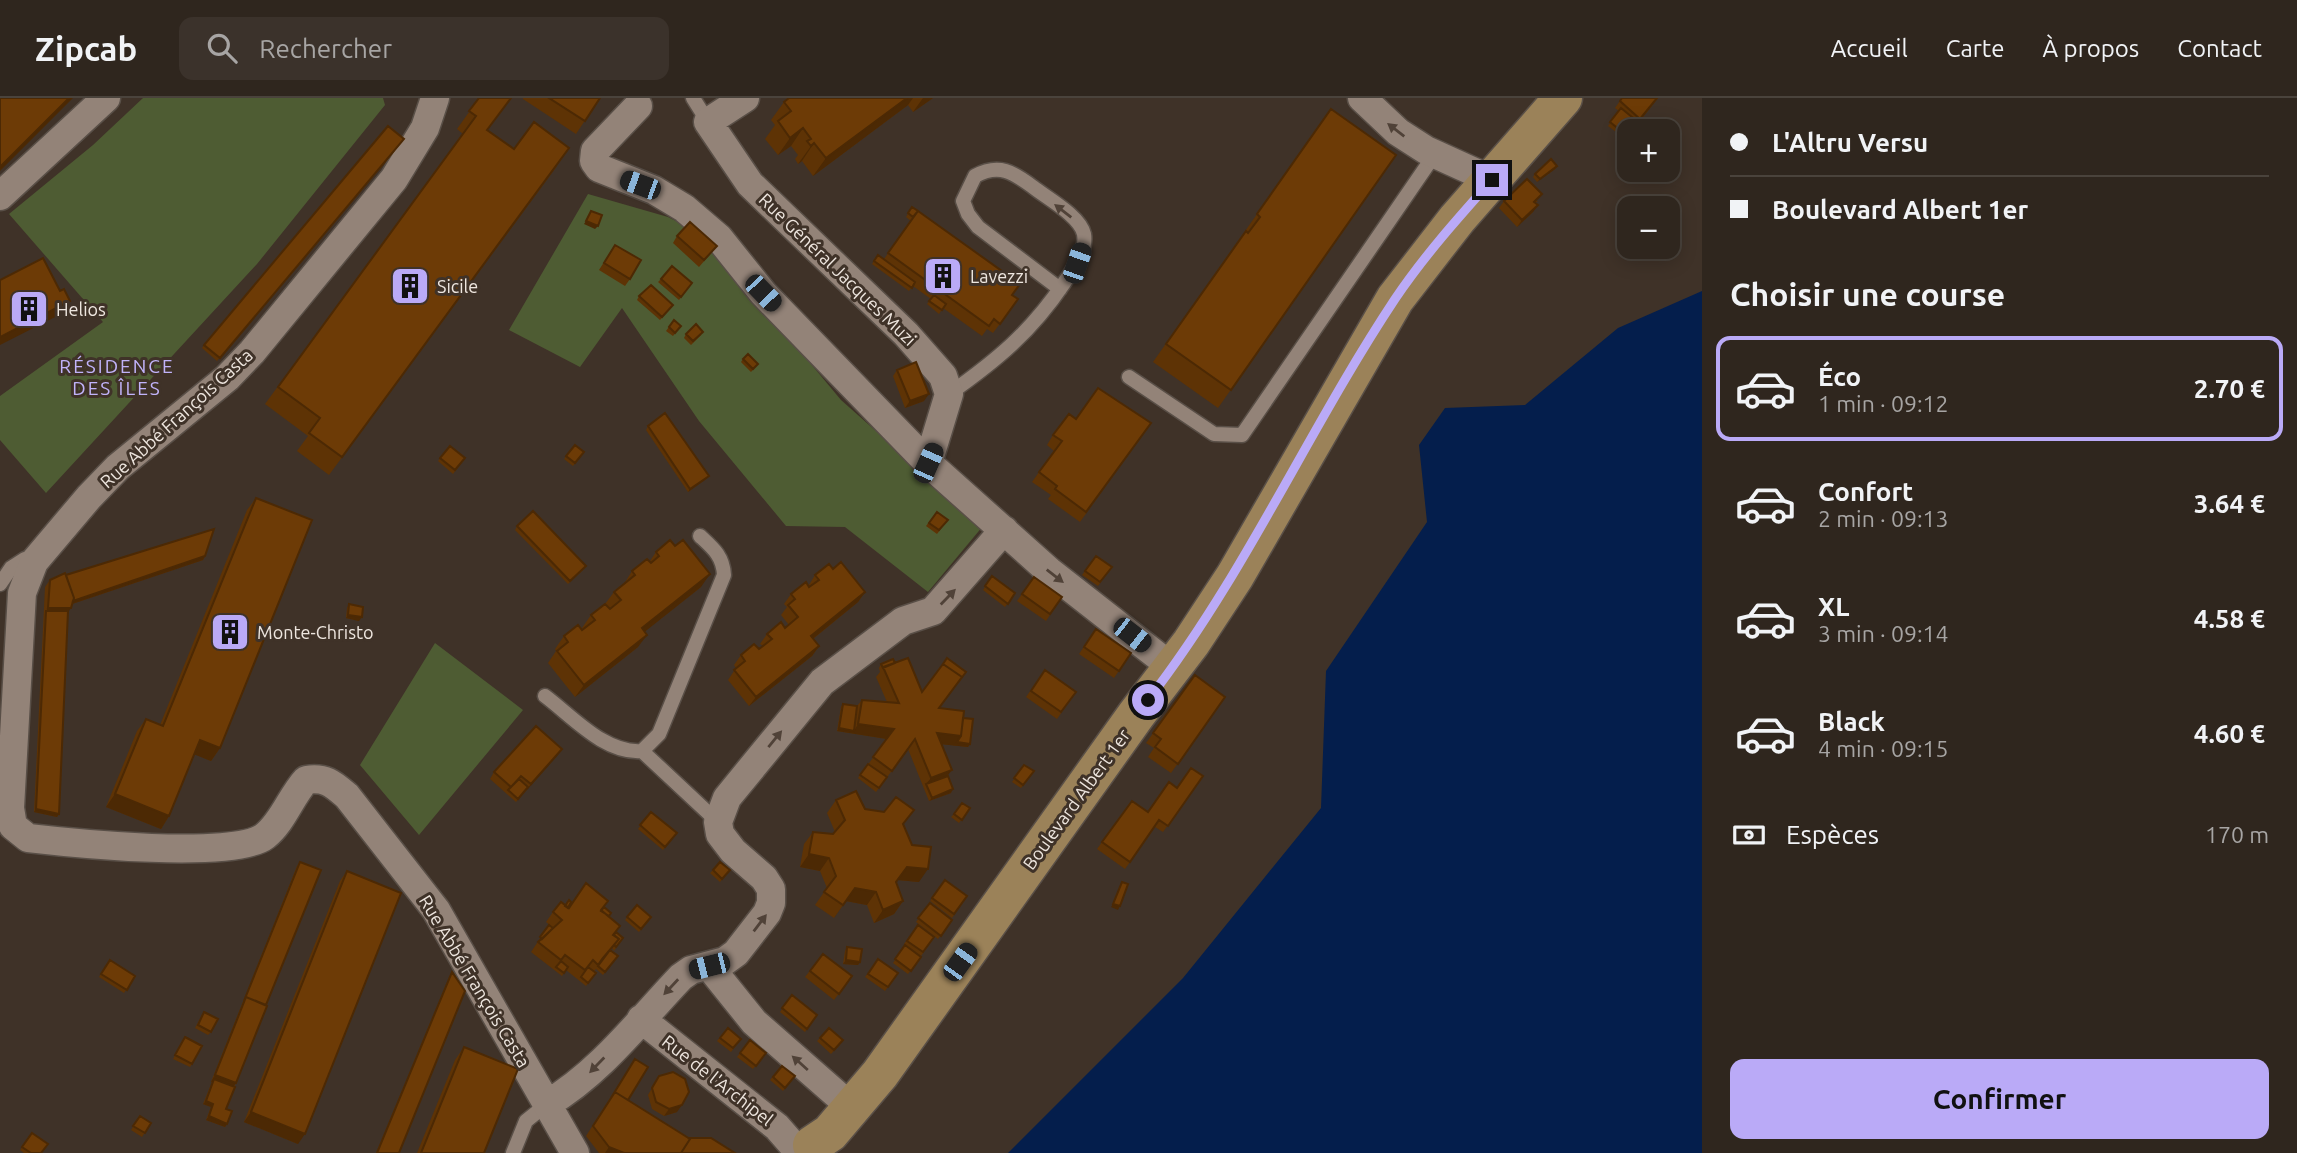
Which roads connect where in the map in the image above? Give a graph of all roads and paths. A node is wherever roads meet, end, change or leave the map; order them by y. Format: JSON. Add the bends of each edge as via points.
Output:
{"nodes":[{"id":1,"x":106,"y":98,"type":"edge"},
{"id":2,"x":435,"y":98,"type":"edge"},
{"id":3,"x":693,"y":98,"type":"edge"},
{"id":4,"x":745,"y":98,"type":"edge"},
{"id":5,"x":1362,"y":98,"type":"edge"},
{"id":6,"x":1563,"y":98,"type":"edge"},
{"id":7,"x":638,"y":106,"type":"dead end"},
{"id":8,"x":708,"y":122,"type":"junction"},
{"id":9,"x":1435,"y":155,"type":"junction"},
{"id":10,"x":1492,"y":180,"type":"junction"},
{"id":11,"x":0,"y":196,"type":"edge"},
{"id":12,"x":1060,"y":289,"type":"junction"},
{"id":13,"x":1129,"y":377,"type":"dead end"},
{"id":14,"x":949,"y":394,"type":"junction"},
{"id":15,"x":928,"y":463,"type":"junction"},
{"id":16,"x":1004,"y":530,"type":"junction"},
{"id":17,"x":700,"y":536,"type":"dead end"},
{"id":18,"x":34,"y":562,"type":"junction"},
{"id":19,"x":0,"y":584,"type":"edge"},
{"id":20,"x":10,"y":628,"type":"edge"},
{"id":21,"x":1173,"y":668,"type":"junction"},
{"id":22,"x":545,"y":696,"type":"dead end"},
{"id":23,"x":642,"y":751,"type":"junction"},
{"id":24,"x":718,"y":822,"type":"junction"},
{"id":25,"x":709,"y":966,"type":"junction"},
{"id":26,"x":641,"y":1019,"type":"junction"},
{"id":27,"x":547,"y":1104,"type":"junction"},
{"id":28,"x":851,"y":1107,"type":"junction"},
{"id":29,"x":801,"y":1148,"type":"edge"},
{"id":30,"x":513,"y":1153,"type":"edge"},
{"id":31,"x":575,"y":1153,"type":"edge"}],
"edges":[{"from":1,"to":11,"type":"street"},
{"from":2,"to":18,"type":"street","name":"Rue Abbé François Casta","via":[[425,128],[394,179],[251,352],[227,378],[118,467]]},
{"from":3,"to":8,"type":"lane"},
{"from":4,"to":8,"type":"street"},
{"from":9,"to":5,"type":"street","one_way":true,"via":[[1398,132]]},
{"from":6,"to":10,"type":"main road","name":"Boulevard Albert 1er"},
{"from":7,"to":15,"type":"street","via":[[595,151],[599,168],[654,190],[719,237],[763,293]]},
{"from":8,"to":14,"type":"street","name":"Rue Général Jacques Muzi","via":[[750,184],[931,359]]},
{"from":9,"to":10,"type":"street"},
{"from":9,"to":13,"type":"lane","via":[[1242,435],[1214,434]]},
{"from":10,"to":21,"type":"main road","name":"Boulevard Albert 1er","via":[[1395,299],[1235,576]]},
{"from":12,"to":12,"type":"lane","one_way":true,"via":[[1077,263],[1084,232],[1014,173],[998,168],[975,176],[963,201],[968,214],[978,227]]},
{"from":12,"to":14,"type":"lane","via":[[1023,336]]},
{"from":14,"to":15,"type":"street"},
{"from":15,"to":16,"type":"street"},
{"from":16,"to":21,"type":"street","one_way":true},
{"from":24,"to":16,"type":"street","one_way":true,"via":[[727,798],[822,682],[903,621],[933,611]]},
{"from":17,"to":23,"type":"lane","via":[[717,552],[724,575],[659,734]]},
{"from":18,"to":19,"type":"lane","via":[[25,559],[11,568]]},
{"from":18,"to":20,"type":"street","name":"Rue Abbé François Casta"},
{"from":20,"to":27,"type":"street","name":"Rue Abbé François Casta","via":[[13,826],[28,838],[64,842],[210,848],[247,844],[265,836],[306,779],[331,782],[436,910]]},
{"from":21,"to":28,"type":"main road","name":"Boulevard Albert 1er","via":[[880,1074]]},
{"from":22,"to":23,"type":"lane","via":[[609,745],[626,752]]},
{"from":23,"to":24,"type":"lane"},
{"from":25,"to":24,"type":"street","one_way":true,"via":[[736,953],[771,903],[771,889],[764,878],[724,842]]},
{"from":25,"to":26,"type":"street","one_way":true,"via":[[681,977]]},
{"from":28,"to":25,"type":"street","one_way":true,"via":[[754,1022]]},
{"from":26,"to":27,"type":"street","one_way":true,"via":[[592,1071]]},
{"from":26,"to":29,"type":"street","name":"Rue de l'Archipel"},
{"from":27,"to":30,"type":"lane","via":[[526,1121]]},
{"from":27,"to":31,"type":"street"},
{"from":28,"to":29,"type":"main road","name":"Boulevard Albert 1er","via":[[830,1133]]}]}
